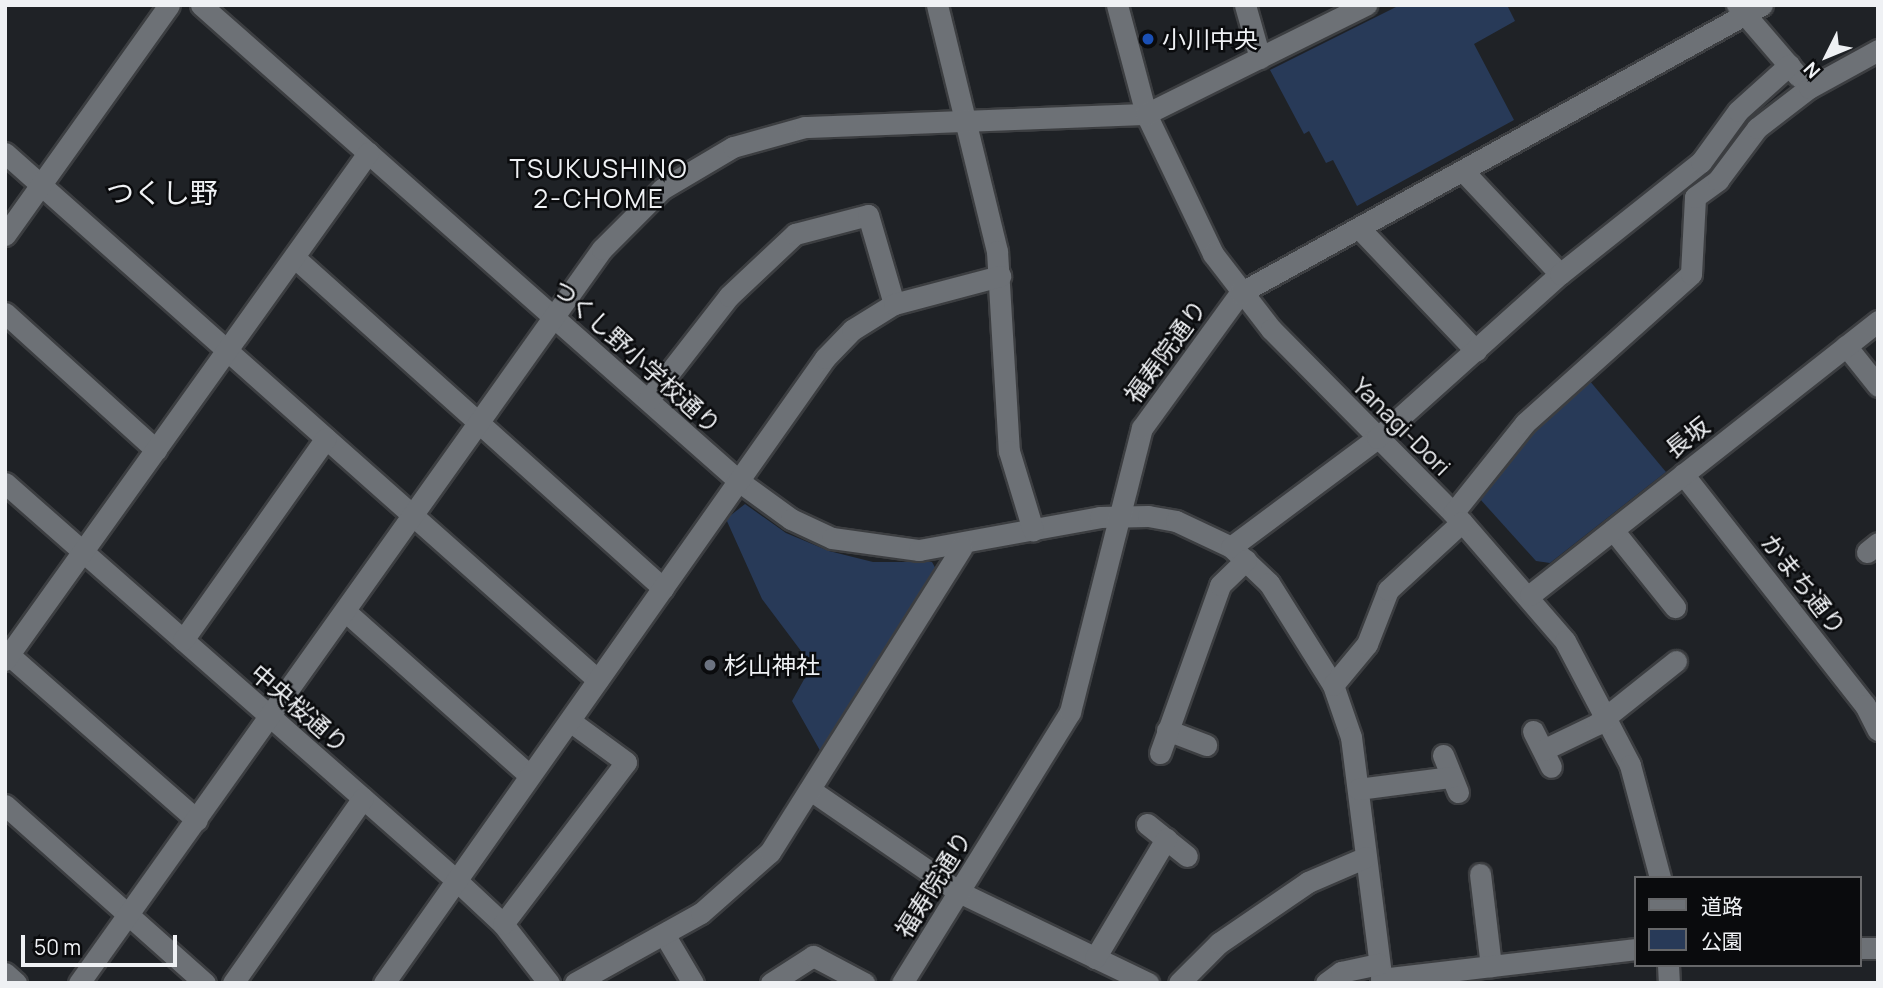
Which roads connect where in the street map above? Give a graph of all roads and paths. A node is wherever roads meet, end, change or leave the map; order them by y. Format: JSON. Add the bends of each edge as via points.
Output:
{"nodes":[{"id":1,"x":169,"y":5,"type":"edge"},
{"id":2,"x":201,"y":5,"type":"edge"},
{"id":3,"x":937,"y":5,"type":"edge"},
{"id":4,"x":1117,"y":5,"type":"edge"},
{"id":5,"x":1245,"y":5,"type":"edge"},
{"id":6,"x":1367,"y":5,"type":"edge"},
{"id":7,"x":1748,"y":9,"type":"edge"},
{"id":8,"x":1878,"y":50,"type":"edge"},
{"id":9,"x":1260,"y":58,"type":"junction"},
{"id":10,"x":1789,"y":65,"type":"junction"},
{"id":11,"x":1809,"y":88,"type":"junction"},
{"id":12,"x":1146,"y":114,"type":"junction"},
{"id":13,"x":961,"y":117,"type":"junction"},
{"id":14,"x":5,"y":153,"type":"edge"},
{"id":15,"x":368,"y":153,"type":"junction"},
{"id":16,"x":1464,"y":172,"type":"junction"},
{"id":17,"x":41,"y":185,"type":"junction"},
{"id":18,"x":1360,"y":229,"type":"junction"},
{"id":19,"x":5,"y":235,"type":"edge"},
{"id":20,"x":294,"y":257,"type":"junction"},
{"id":21,"x":1560,"y":274,"type":"junction"},
{"id":22,"x":1000,"y":276,"type":"junction"},
{"id":23,"x":1240,"y":293,"type":"junction"},
{"id":24,"x":894,"y":304,"type":"junction"},
{"id":25,"x":5,"y":313,"type":"edge"},
{"id":26,"x":554,"y":317,"type":"junction"},
{"id":27,"x":1878,"y":321,"type":"edge"},
{"id":28,"x":1846,"y":346,"type":"junction"},
{"id":29,"x":227,"y":350,"type":"junction"},
{"id":30,"x":1476,"y":351,"type":"junction"},
{"id":31,"x":1878,"y":386,"type":"edge"},
{"id":32,"x":648,"y":400,"type":"junction"},
{"id":33,"x":479,"y":422,"type":"junction"},
{"id":34,"x":326,"y":438,"type":"junction"},
{"id":35,"x":1377,"y":438,"type":"junction"},
{"id":36,"x":156,"y":450,"type":"junction"},
{"id":37,"x":1684,"y":474,"type":"junction"},
{"id":38,"x":740,"y":482,"type":"junction"},
{"id":39,"x":5,"y":483,"type":"edge"},
{"id":40,"x":413,"y":515,"type":"junction"},
{"id":41,"x":1117,"y":515,"type":"junction"},
{"id":42,"x":1457,"y":517,"type":"junction"},
{"id":43,"x":1033,"y":530,"type":"junction"},
{"id":44,"x":1613,"y":530,"type":"junction"},
{"id":45,"x":962,"y":547,"type":"junction"},
{"id":46,"x":83,"y":552,"type":"junction"},
{"id":47,"x":1239,"y":553,"type":"junction"},
{"id":48,"x":663,"y":588,"type":"junction"},
{"id":49,"x":1530,"y":595,"type":"junction"},
{"id":50,"x":1675,"y":607,"type":"dead end"},
{"id":51,"x":345,"y":611,"type":"junction"},
{"id":52,"x":183,"y":640,"type":"junction"},
{"id":53,"x":7,"y":657,"type":"edge"},
{"id":54,"x":1676,"y":661,"type":"dead end"},
{"id":55,"x":598,"y":680,"type":"junction"},
{"id":56,"x":1333,"y":685,"type":"junction"},
{"id":57,"x":1608,"y":715,"type":"junction"},
{"id":58,"x":271,"y":716,"type":"junction"},
{"id":59,"x":570,"y":721,"type":"junction"},
{"id":60,"x":1167,"y":730,"type":"junction"},
{"id":61,"x":1878,"y":730,"type":"edge"},
{"id":62,"x":1206,"y":745,"type":"dead end"},
{"id":63,"x":1542,"y":749,"type":"dead end"},
{"id":64,"x":1160,"y":753,"type":"dead end"},
{"id":65,"x":1443,"y":755,"type":"dead end"},
{"id":66,"x":529,"y":775,"type":"junction"},
{"id":67,"x":1358,"y":789,"type":"junction"},
{"id":68,"x":812,"y":791,"type":"junction"},
{"id":69,"x":363,"y":798,"type":"junction"},
{"id":70,"x":5,"y":805,"type":"edge"},
{"id":71,"x":197,"y":820,"type":"junction"},
{"id":72,"x":1147,"y":824,"type":"dead end"},
{"id":73,"x":1166,"y":839,"type":"junction"},
{"id":74,"x":1186,"y":856,"type":"dead end"},
{"id":75,"x":1366,"y":857,"type":"junction"},
{"id":76,"x":1480,"y":874,"type":"dead end"},
{"id":77,"x":1660,"y":876,"type":"edge"},
{"id":78,"x":456,"y":880,"type":"junction"},
{"id":79,"x":959,"y":892,"type":"junction"},
{"id":80,"x":130,"y":915,"type":"junction"},
{"id":81,"x":503,"y":924,"type":"junction"},
{"id":82,"x":664,"y":934,"type":"junction"},
{"id":83,"x":1634,"y":949,"type":"edge"},
{"id":84,"x":1095,"y":958,"type":"junction"},
{"id":85,"x":1491,"y":966,"type":"junction"},
{"id":86,"x":5,"y":973,"type":"edge"},
{"id":87,"x":1381,"y":975,"type":"edge"},
{"id":88,"x":543,"y":981,"type":"edge"},
{"id":89,"x":16,"y":983,"type":"edge"},
{"id":90,"x":79,"y":983,"type":"edge"},
{"id":91,"x":205,"y":983,"type":"edge"},
{"id":92,"x":233,"y":983,"type":"edge"},
{"id":93,"x":384,"y":983,"type":"edge"},
{"id":94,"x":575,"y":983,"type":"edge"},
{"id":95,"x":693,"y":983,"type":"edge"},
{"id":96,"x":771,"y":983,"type":"edge"},
{"id":97,"x":864,"y":983,"type":"edge"},
{"id":98,"x":902,"y":983,"type":"edge"},
{"id":99,"x":1148,"y":983,"type":"edge"},
{"id":100,"x":1180,"y":983,"type":"edge"},
{"id":101,"x":1326,"y":983,"type":"edge"}],
"edges":[{"from":1,"to":17,"type":"street"},
{"from":2,"to":15,"type":"street","name":"つくし野小学校通り"},
{"from":3,"to":13,"type":"street"},
{"from":4,"to":12,"type":"street","name":"Yanagi-Dori"},
{"from":5,"to":9,"type":"street"},
{"from":6,"to":9,"type":"street"},
{"from":7,"to":10,"type":"street"},
{"from":7,"to":16,"type":"street","name":"福寿院通り"},
{"from":8,"to":11,"type":"street"},
{"from":9,"to":12,"type":"street"},
{"from":10,"to":11,"type":"street"},
{"from":10,"to":21,"type":"street","via":[[1738,111],[1702,162]]},
{"from":11,"to":42,"type":"street","via":[[1757,128],[1718,180],[1695,197],[1691,274],[1525,423]]},
{"from":12,"to":13,"type":"street"},
{"from":12,"to":23,"type":"street","name":"Yanagi-Dori","via":[[1181,197]]},
{"from":13,"to":22,"type":"street"},
{"from":13,"to":26,"type":"street","via":[[805,127],[713,156],[631,215]]},
{"from":14,"to":17,"type":"street"},
{"from":15,"to":20,"type":"street"},
{"from":15,"to":26,"type":"street","name":"つくし野小学校通り"},
{"from":16,"to":18,"type":"street","name":"福寿院通り"},
{"from":16,"to":21,"type":"street"},
{"from":17,"to":19,"type":"street"},
{"from":17,"to":29,"type":"street"},
{"from":18,"to":23,"type":"street","name":"福寿院通り"},
{"from":18,"to":30,"type":"street"},
{"from":20,"to":29,"type":"street"},
{"from":20,"to":33,"type":"street"},
{"from":21,"to":30,"type":"street"},
{"from":22,"to":24,"type":"street"},
{"from":22,"to":43,"type":"street","via":[[1009,451]]},
{"from":23,"to":35,"type":"street","name":"Yanagi-Dori"},
{"from":23,"to":41,"type":"street","name":"福寿院通り","via":[[1153,406],[1132,453]]},
{"from":24,"to":32,"type":"street","via":[[868,215],[795,234],[722,304]]},
{"from":24,"to":38,"type":"street","via":[[852,330],[825,358]]},
{"from":25,"to":36,"type":"street"},
{"from":26,"to":32,"type":"street","name":"つくし野小学校通り"},
{"from":26,"to":33,"type":"street"},
{"from":27,"to":28,"type":"street","name":"長坂"},
{"from":28,"to":31,"type":"street"},
{"from":28,"to":37,"type":"street","name":"長坂"},
{"from":29,"to":34,"type":"street"},
{"from":29,"to":36,"type":"street"},
{"from":30,"to":35,"type":"street"},
{"from":32,"to":38,"type":"street","name":"つくし野小学校通り"},
{"from":33,"to":40,"type":"street"},
{"from":33,"to":48,"type":"street"},
{"from":34,"to":40,"type":"street"},
{"from":34,"to":52,"type":"street"},
{"from":35,"to":42,"type":"street","name":"Yanagi-Dori"},
{"from":35,"to":47,"type":"street"},
{"from":36,"to":46,"type":"street"},
{"from":37,"to":44,"type":"street","name":"長坂"},
{"from":37,"to":61,"type":"street","name":"かまち通り","via":[[1865,705]]},
{"from":38,"to":45,"type":"street","name":"つくし野小学校通り","via":[[791,519],[832,538],[874,548]]},
{"from":38,"to":48,"type":"street"},
{"from":39,"to":46,"type":"street","name":"中央桜通り"},
{"from":40,"to":51,"type":"street"},
{"from":40,"to":55,"type":"street"},
{"from":41,"to":43,"type":"street","name":"つくし野小学校通り"},
{"from":41,"to":47,"type":"street","name":"つくし野小学校通り","via":[[1176,521]]},
{"from":41,"to":79,"type":"street","name":"福寿院通り","via":[[1070,712]]},
{"from":42,"to":49,"type":"street","name":"Yanagi-Dori"},
{"from":42,"to":56,"type":"street","via":[[1388,590],[1367,644]]},
{"from":43,"to":45,"type":"street","name":"つくし野小学校通り"},
{"from":44,"to":49,"type":"street","name":"長坂"},
{"from":44,"to":50,"type":"street"},
{"from":45,"to":68,"type":"street"},
{"from":46,"to":52,"type":"street","name":"中央桜通り"},
{"from":46,"to":53,"type":"street"},
{"from":47,"to":56,"type":"street","via":[[1269,583]]},
{"from":47,"to":60,"type":"street","via":[[1220,585]]},
{"from":48,"to":55,"type":"street"},
{"from":49,"to":57,"type":"street","name":"Yanagi-Dori"},
{"from":51,"to":58,"type":"street"},
{"from":51,"to":66,"type":"street"},
{"from":52,"to":58,"type":"street","name":"中央桜通り"},
{"from":53,"to":71,"type":"street"},
{"from":54,"to":57,"type":"street"},
{"from":55,"to":59,"type":"street"},
{"from":56,"to":67,"type":"street","via":[[1351,737]]},
{"from":57,"to":63,"type":"street"},
{"from":57,"to":77,"type":"street","name":"Yanagi-Dori","via":[[1638,790]]},
{"from":58,"to":69,"type":"street","name":"中央桜通り"},
{"from":58,"to":71,"type":"street"},
{"from":59,"to":66,"type":"street"},
{"from":59,"to":81,"type":"street","via":[[625,762]]},
{"from":60,"to":62,"type":"street"},
{"from":60,"to":64,"type":"street"},
{"from":65,"to":67,"type":"street","via":[[1455,785]]},
{"from":66,"to":78,"type":"street"},
{"from":67,"to":75,"type":"street"},
{"from":68,"to":79,"type":"street"},
{"from":68,"to":82,"type":"street","via":[[738,886]]},
{"from":69,"to":78,"type":"street","name":"中央桜通り"},
{"from":69,"to":92,"type":"street"},
{"from":70,"to":80,"type":"street"},
{"from":71,"to":80,"type":"street"},
{"from":72,"to":73,"type":"street"},
{"from":73,"to":74,"type":"street"},
{"from":73,"to":84,"type":"street"},
{"from":75,"to":87,"type":"street"},
{"from":75,"to":100,"type":"street","via":[[1308,882],[1219,943]]},
{"from":76,"to":85,"type":"street"},
{"from":78,"to":81,"type":"street","name":"中央桜通り"},
{"from":78,"to":93,"type":"street"},
{"from":79,"to":84,"type":"street"},
{"from":79,"to":98,"type":"street","name":"福寿院通り"},
{"from":80,"to":90,"type":"street"},
{"from":80,"to":91,"type":"street"},
{"from":81,"to":88,"type":"street","name":"中央桜通り"},
{"from":82,"to":94,"type":"street"},
{"from":82,"to":95,"type":"street"},
{"from":83,"to":85,"type":"street"},
{"from":84,"to":99,"type":"street"},
{"from":85,"to":87,"type":"street"},
{"from":86,"to":89,"type":"street"},
{"from":87,"to":101,"type":"street","via":[[1341,971]]},
{"from":96,"to":97,"type":"street","via":[[813,956]]}]}
